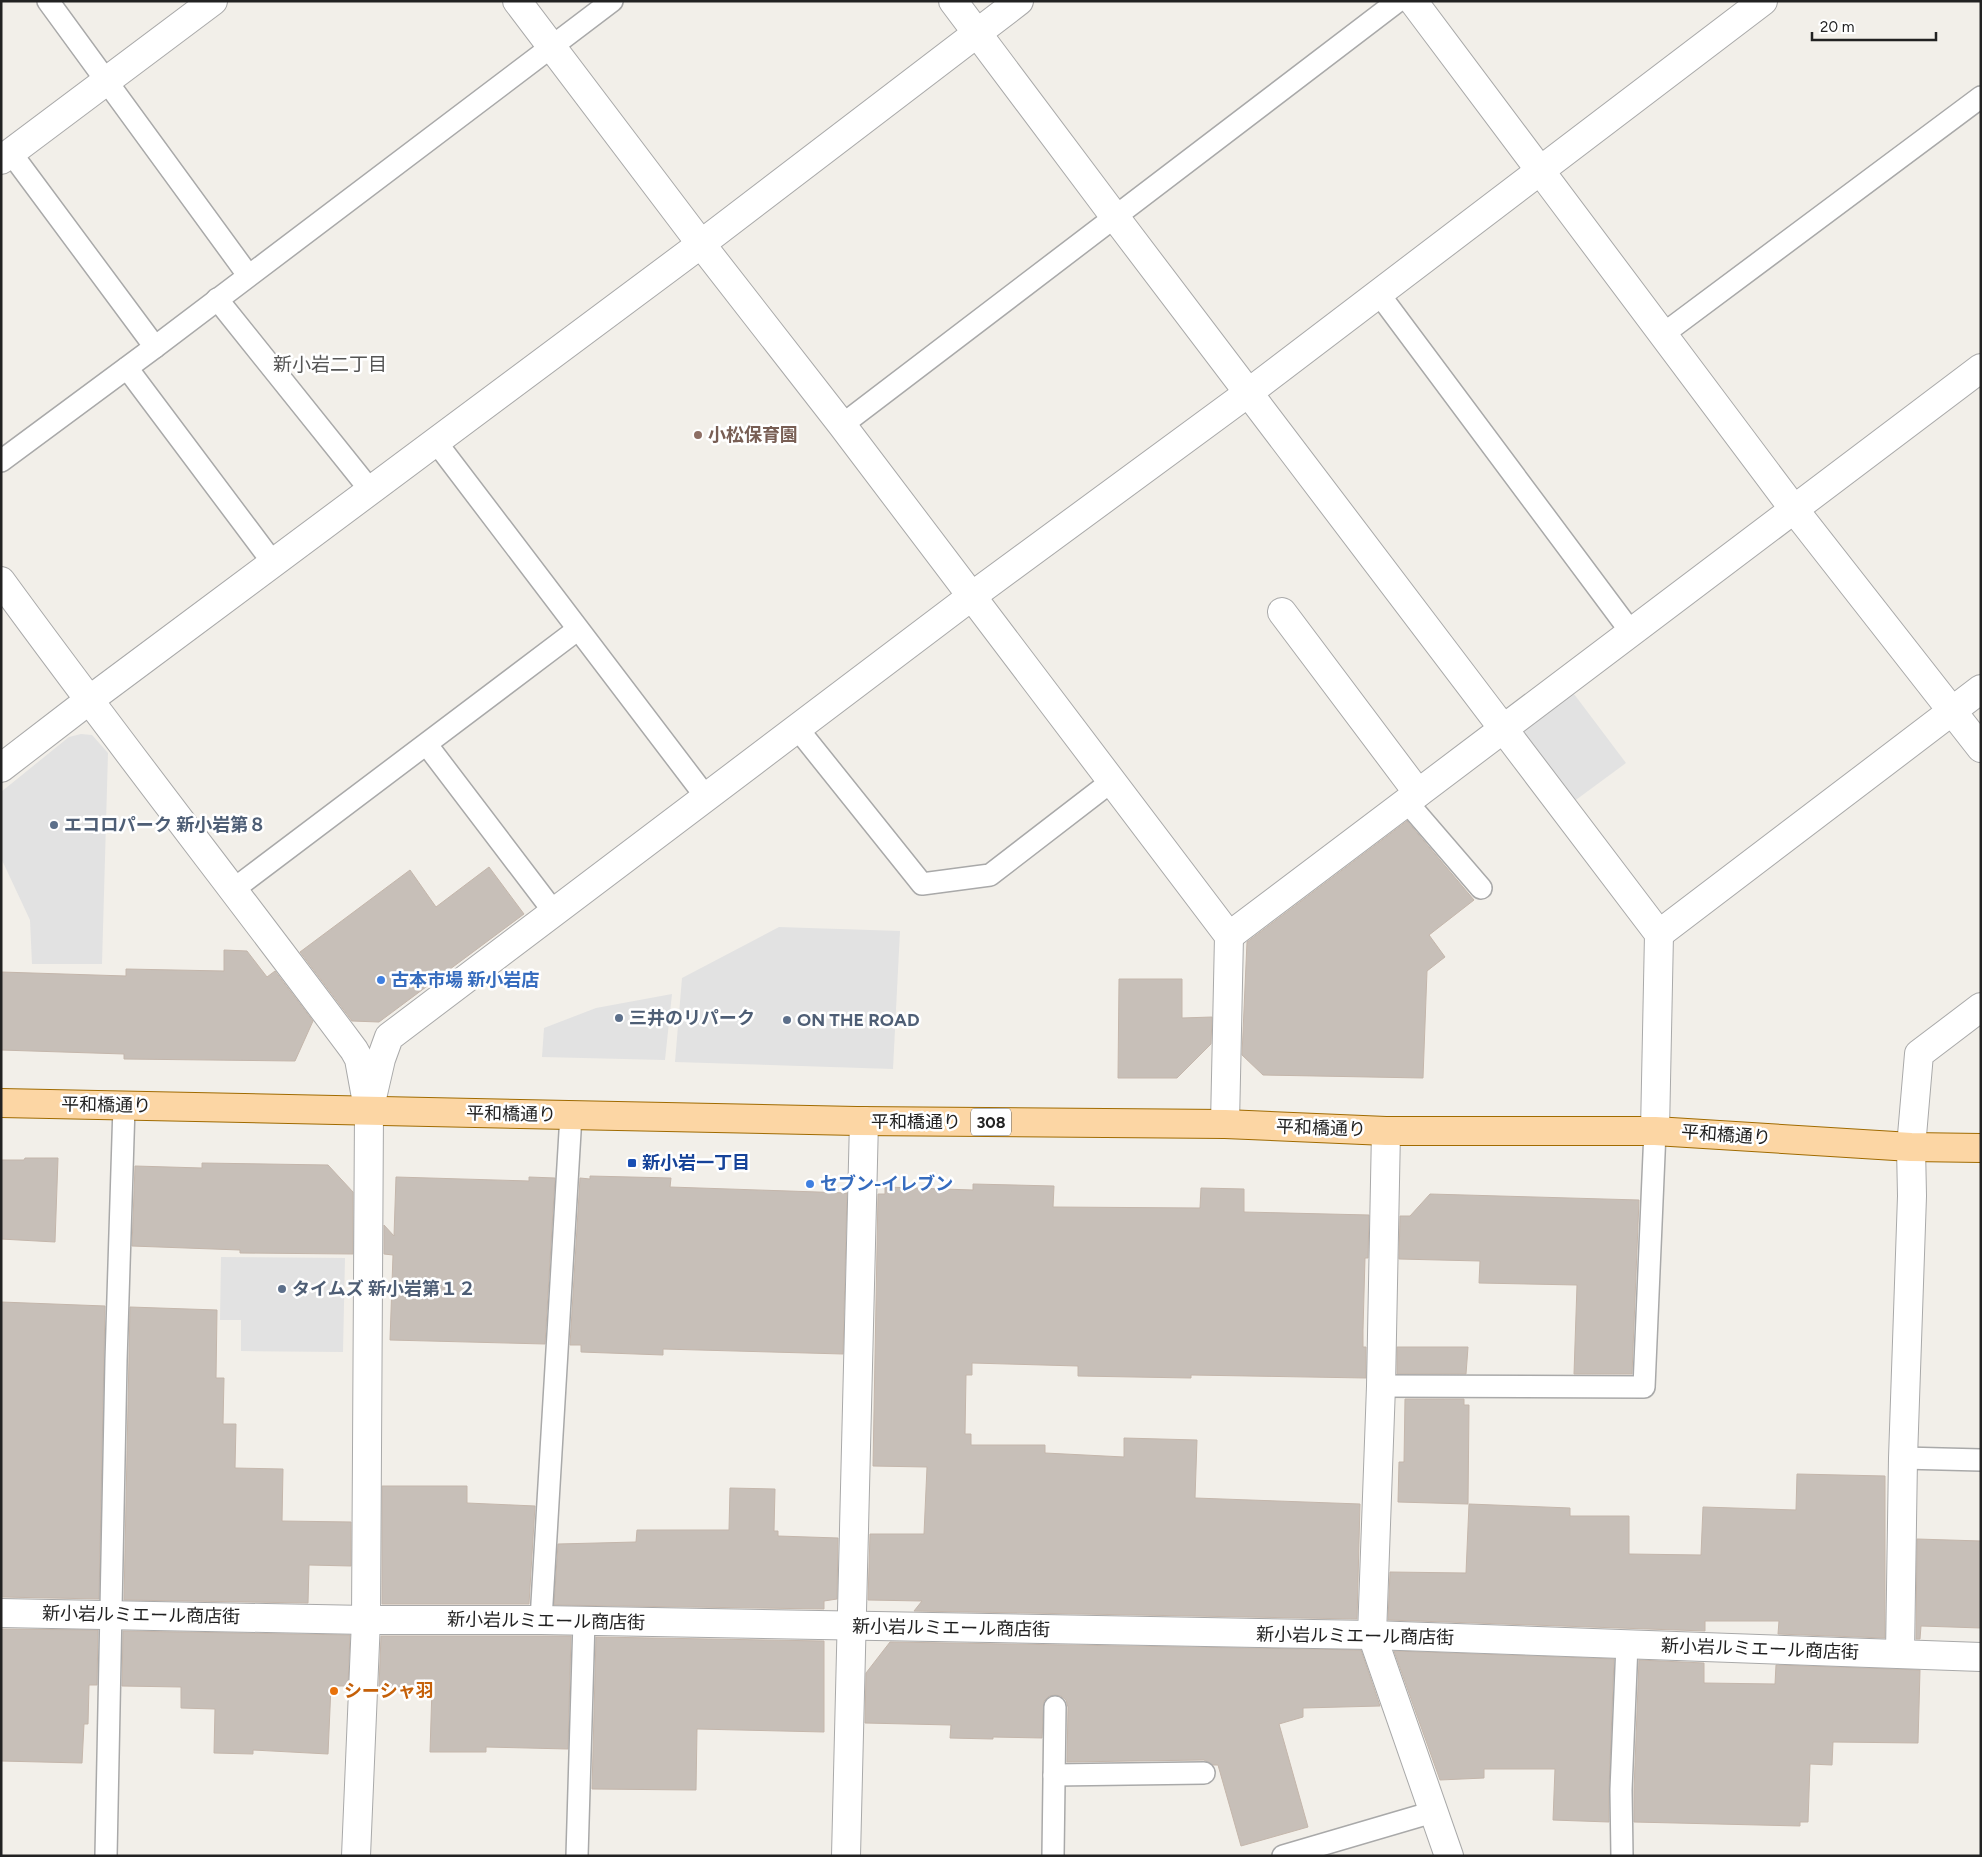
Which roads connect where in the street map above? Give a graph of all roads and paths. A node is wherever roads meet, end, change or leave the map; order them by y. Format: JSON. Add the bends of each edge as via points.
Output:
{"nodes":[{"id":1,"x":48,"y":1,"type":"edge"},
{"id":2,"x":213,"y":1,"type":"edge"},
{"id":3,"x":518,"y":1,"type":"edge"},
{"id":4,"x":612,"y":1,"type":"edge"},
{"id":5,"x":954,"y":1,"type":"edge"},
{"id":6,"x":1019,"y":1,"type":"edge"},
{"id":7,"x":1398,"y":1,"type":"edge"},
{"id":8,"x":1413,"y":1,"type":"edge"},
{"id":9,"x":1763,"y":1,"type":"edge"},
{"id":10,"x":978,"y":33,"type":"junction"},
{"id":11,"x":552,"y":46,"type":"junction"},
{"id":12,"x":108,"y":80,"type":"junction"},
{"id":13,"x":1981,"y":97,"type":"edge"},
{"id":14,"x":6,"y":157,"type":"edge"},
{"id":15,"x":1540,"y":171,"type":"junction"},
{"id":16,"x":1115,"y":217,"type":"junction"},
{"id":17,"x":701,"y":244,"type":"junction"},
{"id":18,"x":248,"y":275,"type":"junction"},
{"id":19,"x":1379,"y":294,"type":"junction"},
{"id":20,"x":217,"y":299,"type":"junction"},
{"id":21,"x":1662,"y":335,"type":"junction"},
{"id":22,"x":155,"y":347,"type":"junction"},
{"id":23,"x":127,"y":368,"type":"junction"},
{"id":24,"x":1981,"y":368,"type":"edge"},
{"id":25,"x":1248,"y":393,"type":"junction"},
{"id":26,"x":842,"y":425,"type":"junction"},
{"id":27,"x":436,"y":442,"type":"junction"},
{"id":28,"x":1,"y":461,"type":"edge"},
{"id":29,"x":370,"y":491,"type":"junction"},
{"id":30,"x":1793,"y":508,"type":"junction"},
{"id":31,"x":274,"y":564,"type":"junction"},
{"id":32,"x":1,"y":581,"type":"edge"},
{"id":33,"x":972,"y":596,"type":"junction"},
{"id":34,"x":1282,"y":612,"type":"dead end"},
{"id":35,"x":577,"y":630,"type":"junction"},
{"id":36,"x":1631,"y":632,"type":"junction"},
{"id":37,"x":1981,"y":690,"type":"edge"},
{"id":38,"x":88,"y":701,"type":"junction"},
{"id":39,"x":1952,"y":711,"type":"junction"},
{"id":40,"x":798,"y":728,"type":"junction"},
{"id":41,"x":1503,"y":728,"type":"junction"},
{"id":42,"x":427,"y":745,"type":"junction"},
{"id":43,"x":1981,"y":748,"type":"edge"},
{"id":44,"x":1,"y":768,"type":"edge"},
{"id":45,"x":1112,"y":781,"type":"junction"},
{"id":46,"x":706,"y":797,"type":"junction"},
{"id":47,"x":1412,"y":797,"type":"junction"},
{"id":48,"x":1481,"y":888,"type":"dead end"},
{"id":49,"x":234,"y":889,"type":"junction"},
{"id":50,"x":554,"y":912,"type":"junction"},
{"id":51,"x":1659,"y":934,"type":"junction"},
{"id":52,"x":1229,"y":936,"type":"junction"},
{"id":53,"x":1981,"y":1007,"type":"edge"},
{"id":54,"x":1,"y":1103,"type":"edge"},
{"id":55,"x":124,"y":1106,"type":"junction"},
{"id":56,"x":369,"y":1112,"type":"junction"},
{"id":57,"x":571,"y":1115,"type":"junction"},
{"id":58,"x":864,"y":1121,"type":"junction"},
{"id":59,"x":1225,"y":1124,"type":"junction"},
{"id":60,"x":1386,"y":1131,"type":"junction"},
{"id":61,"x":1655,"y":1131,"type":"junction"},
{"id":62,"x":1911,"y":1147,"type":"junction"},
{"id":63,"x":1981,"y":1148,"type":"edge"},
{"id":64,"x":1381,"y":1386,"type":"junction"},
{"id":65,"x":1903,"y":1458,"type":"junction"},
{"id":66,"x":1981,"y":1460,"type":"edge"},
{"id":67,"x":1,"y":1613,"type":"edge"},
{"id":68,"x":111,"y":1615,"type":"junction"},
{"id":69,"x":366,"y":1620,"type":"junction"},
{"id":70,"x":541,"y":1620,"type":"junction"},
{"id":71,"x":584,"y":1621,"type":"junction"},
{"id":72,"x":852,"y":1627,"type":"junction"},
{"id":73,"x":1372,"y":1635,"type":"junction"},
{"id":74,"x":1627,"y":1644,"type":"junction"},
{"id":75,"x":1900,"y":1654,"type":"junction"},
{"id":76,"x":1981,"y":1656,"type":"edge"},
{"id":77,"x":1055,"y":1707,"type":"dead end"},
{"id":78,"x":1204,"y":1773,"type":"dead end"},
{"id":79,"x":1054,"y":1776,"type":"junction"},
{"id":80,"x":1433,"y":1812,"type":"junction"},
{"id":81,"x":106,"y":1856,"type":"edge"},
{"id":82,"x":356,"y":1856,"type":"edge"},
{"id":83,"x":577,"y":1856,"type":"edge"},
{"id":84,"x":846,"y":1856,"type":"edge"},
{"id":85,"x":1053,"y":1856,"type":"edge"},
{"id":86,"x":1283,"y":1856,"type":"edge"},
{"id":87,"x":1449,"y":1856,"type":"edge"},
{"id":88,"x":1622,"y":1856,"type":"edge"}],
"edges":[{"from":1,"to":12,"type":"lane"},
{"from":2,"to":12,"type":"street"},
{"from":3,"to":11,"type":"street"},
{"from":4,"to":11,"type":"lane"},
{"from":5,"to":10,"type":"street"},
{"from":6,"to":10,"type":"street"},
{"from":7,"to":16,"type":"lane"},
{"from":8,"to":15,"type":"street"},
{"from":9,"to":15,"type":"street"},
{"from":10,"to":16,"type":"street"},
{"from":10,"to":17,"type":"street"},
{"from":11,"to":17,"type":"street"},
{"from":11,"to":18,"type":"lane"},
{"from":12,"to":14,"type":"street"},
{"from":12,"to":18,"type":"lane"},
{"from":13,"to":21,"type":"lane"},
{"from":14,"to":22,"type":"lane"},
{"from":15,"to":19,"type":"street"},
{"from":15,"to":21,"type":"street"},
{"from":16,"to":25,"type":"street"},
{"from":16,"to":26,"type":"lane"},
{"from":17,"to":26,"type":"street"},
{"from":17,"to":27,"type":"street"},
{"from":18,"to":20,"type":"lane"},
{"from":19,"to":25,"type":"street"},
{"from":19,"to":36,"type":"lane"},
{"from":20,"to":22,"type":"lane"},
{"from":20,"to":29,"type":"lane"},
{"from":21,"to":30,"type":"street"},
{"from":22,"to":23,"type":"lane"},
{"from":23,"to":28,"type":"lane"},
{"from":23,"to":31,"type":"lane"},
{"from":24,"to":30,"type":"street"},
{"from":25,"to":33,"type":"street"},
{"from":25,"to":41,"type":"street"},
{"from":26,"to":33,"type":"street"},
{"from":27,"to":29,"type":"street"},
{"from":27,"to":35,"type":"lane"},
{"from":29,"to":31,"type":"street"},
{"from":30,"to":36,"type":"street"},
{"from":30,"to":39,"type":"street"},
{"from":31,"to":38,"type":"street"},
{"from":32,"to":38,"type":"street"},
{"from":33,"to":40,"type":"street"},
{"from":33,"to":45,"type":"street"},
{"from":34,"to":47,"type":"street"},
{"from":35,"to":42,"type":"lane"},
{"from":35,"to":46,"type":"lane"},
{"from":36,"to":41,"type":"street"},
{"from":37,"to":39,"type":"street"},
{"from":38,"to":44,"type":"street"},
{"from":38,"to":49,"type":"street"},
{"from":39,"to":43,"type":"street"},
{"from":39,"to":51,"type":"street"},
{"from":40,"to":45,"type":"lane","via":[[922,884],[990,875]]},
{"from":40,"to":46,"type":"street"},
{"from":41,"to":47,"type":"street"},
{"from":41,"to":51,"type":"street"},
{"from":42,"to":49,"type":"lane"},
{"from":42,"to":50,"type":"lane"},
{"from":45,"to":52,"type":"street"},
{"from":46,"to":50,"type":"street"},
{"from":47,"to":48,"type":"lane"},
{"from":47,"to":52,"type":"street"},
{"from":49,"to":56,"type":"street","via":[[354,1050],[359,1059]]},
{"from":50,"to":56,"type":"street","via":[[389,1037]]},
{"from":51,"to":61,"type":"street"},
{"from":52,"to":59,"type":"street"},
{"from":53,"to":62,"type":"street","via":[[1919,1054]]},
{"from":54,"to":55,"type":"main road","name":"平和橋通り","number":"308"},
{"from":55,"to":56,"type":"main road","name":"平和橋通り","number":"308"},
{"from":55,"to":68,"type":"lane"},
{"from":56,"to":57,"type":"main road","name":"平和橋通り","number":"308"},
{"from":56,"to":69,"type":"street"},
{"from":57,"to":58,"type":"main road","name":"平和橋通り","number":"308"},
{"from":57,"to":70,"type":"lane"},
{"from":58,"to":59,"type":"main road","name":"平和橋通り","number":"308"},
{"from":58,"to":72,"type":"street"},
{"from":59,"to":60,"type":"main road","name":"平和橋通り","number":"308"},
{"from":60,"to":61,"type":"main road","name":"平和橋通り","number":"308"},
{"from":60,"to":64,"type":"street"},
{"from":61,"to":62,"type":"main road","name":"平和橋通り","number":"308"},
{"from":61,"to":64,"type":"lane","via":[[1644,1387]]},
{"from":62,"to":63,"type":"main road","name":"平和橋通り","number":"308"},
{"from":62,"to":65,"type":"street"},
{"from":64,"to":73,"type":"street"},
{"from":65,"to":66,"type":"lane"},
{"from":65,"to":75,"type":"street"},
{"from":67,"to":68,"type":"street","name":"新小岩ルミエール商店街"},
{"from":68,"to":69,"type":"street","name":"新小岩ルミエール商店街"},
{"from":68,"to":81,"type":"lane"},
{"from":69,"to":70,"type":"street","name":"新小岩ルミエール商店街"},
{"from":69,"to":82,"type":"street"},
{"from":70,"to":71,"type":"street","name":"新小岩ルミエール商店街"},
{"from":71,"to":72,"type":"street","name":"新小岩ルミエール商店街"},
{"from":71,"to":83,"type":"lane"},
{"from":72,"to":73,"type":"street","name":"新小岩ルミエール商店街"},
{"from":72,"to":84,"type":"street"},
{"from":73,"to":74,"type":"street","name":"新小岩ルミエール商店街"},
{"from":73,"to":80,"type":"street"},
{"from":74,"to":75,"type":"street","name":"新小岩ルミエール商店街"},
{"from":74,"to":88,"type":"lane","via":[[1621,1790]]},
{"from":75,"to":76,"type":"street","name":"新小岩ルミエール商店街"},
{"from":77,"to":79,"type":"lane"},
{"from":78,"to":79,"type":"lane"},
{"from":79,"to":85,"type":"lane"},
{"from":80,"to":86,"type":"lane"},
{"from":80,"to":87,"type":"street"}]}
